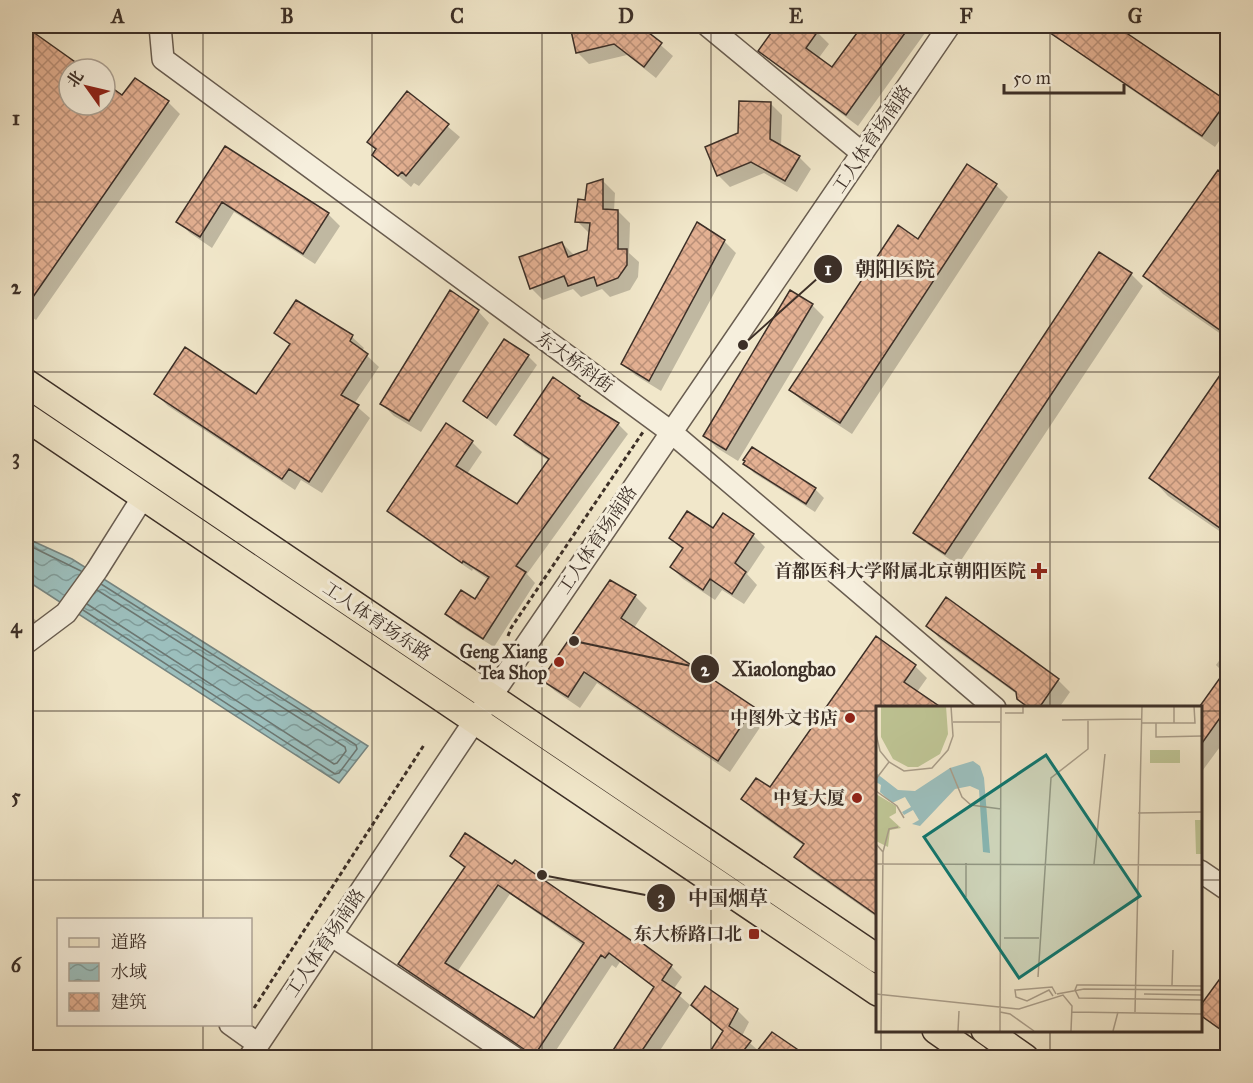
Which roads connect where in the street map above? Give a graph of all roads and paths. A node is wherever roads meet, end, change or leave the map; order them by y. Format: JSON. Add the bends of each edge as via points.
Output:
{"nodes":[{"id":1,"x":160,"y":26,"type":"edge"},
{"id":2,"x":708,"y":26,"type":"edge"},
{"id":3,"x":949,"y":26,"type":"edge"},
{"id":4,"x":862,"y":153,"type":"junction"},
{"id":5,"x":26,"y":383,"type":"edge"},
{"id":6,"x":26,"y":417,"type":"edge"},
{"id":7,"x":671,"y":432,"type":"junction"},
{"id":8,"x":143,"y":497,"type":"junction"},
{"id":9,"x":26,"y":643,"type":"edge"},
{"id":10,"x":993,"y":706,"type":"edge"},
{"id":11,"x":483,"y":709,"type":"junction"},
{"id":12,"x":424,"y":745,"type":"dead end"},
{"id":13,"x":1202,"y":872,"type":"edge"},
{"id":14,"x":1227,"y":890,"type":"edge"},
{"id":15,"x":331,"y":935,"type":"junction"},
{"id":16,"x":876,"y":958,"type":"edge"},
{"id":17,"x":876,"y":991,"type":"edge"},
{"id":18,"x":254,"y":1008,"type":"dead end"},
{"id":19,"x":232,"y":1026,"type":"edge"},
{"id":20,"x":939,"y":1032,"type":"edge"},
{"id":21,"x":988,"y":1032,"type":"edge"},
{"id":22,"x":253,"y":1051,"type":"edge"},
{"id":23,"x":515,"y":1058,"type":"edge"},
{"id":24,"x":976,"y":1058,"type":"edge"},
{"id":25,"x":1025,"y":1058,"type":"edge"}],
"edges":[{"from":1,"to":7,"type":"street","name":"东大桥斜街","via":[[163,59]]},
{"from":2,"to":4,"type":"street"},
{"from":3,"to":4,"type":"street","name":"工人体育场南路"},
{"from":4,"to":7,"type":"street","name":"工人体育场南路"},
{"from":5,"to":11,"type":"main road","name":"工人体育场东路"},
{"from":6,"to":8,"type":"main road","name":"工人体育场东路"},
{"from":7,"to":10,"type":"street","name":"东大桥斜街"},
{"from":7,"to":11,"type":"street","name":"工人体育场南路"},
{"from":8,"to":9,"type":"street","via":[[66,613]]},
{"from":8,"to":11,"type":"main road","name":"工人体育场东路"},
{"from":11,"to":15,"type":"street","name":"工人体育场南路"},
{"from":11,"to":16,"type":"main road","name":"工人体育场东路"},
{"from":11,"to":17,"type":"main road","name":"工人体育场东路"},
{"from":12,"to":18,"type":"path"},
{"from":13,"to":14,"type":"street"},
{"from":15,"to":22,"type":"street","name":"工人体育场南路"},
{"from":15,"to":23,"type":"street"},
{"from":19,"to":22,"type":"street"},
{"from":20,"to":24,"type":"main road"},
{"from":21,"to":25,"type":"main road"}]}
